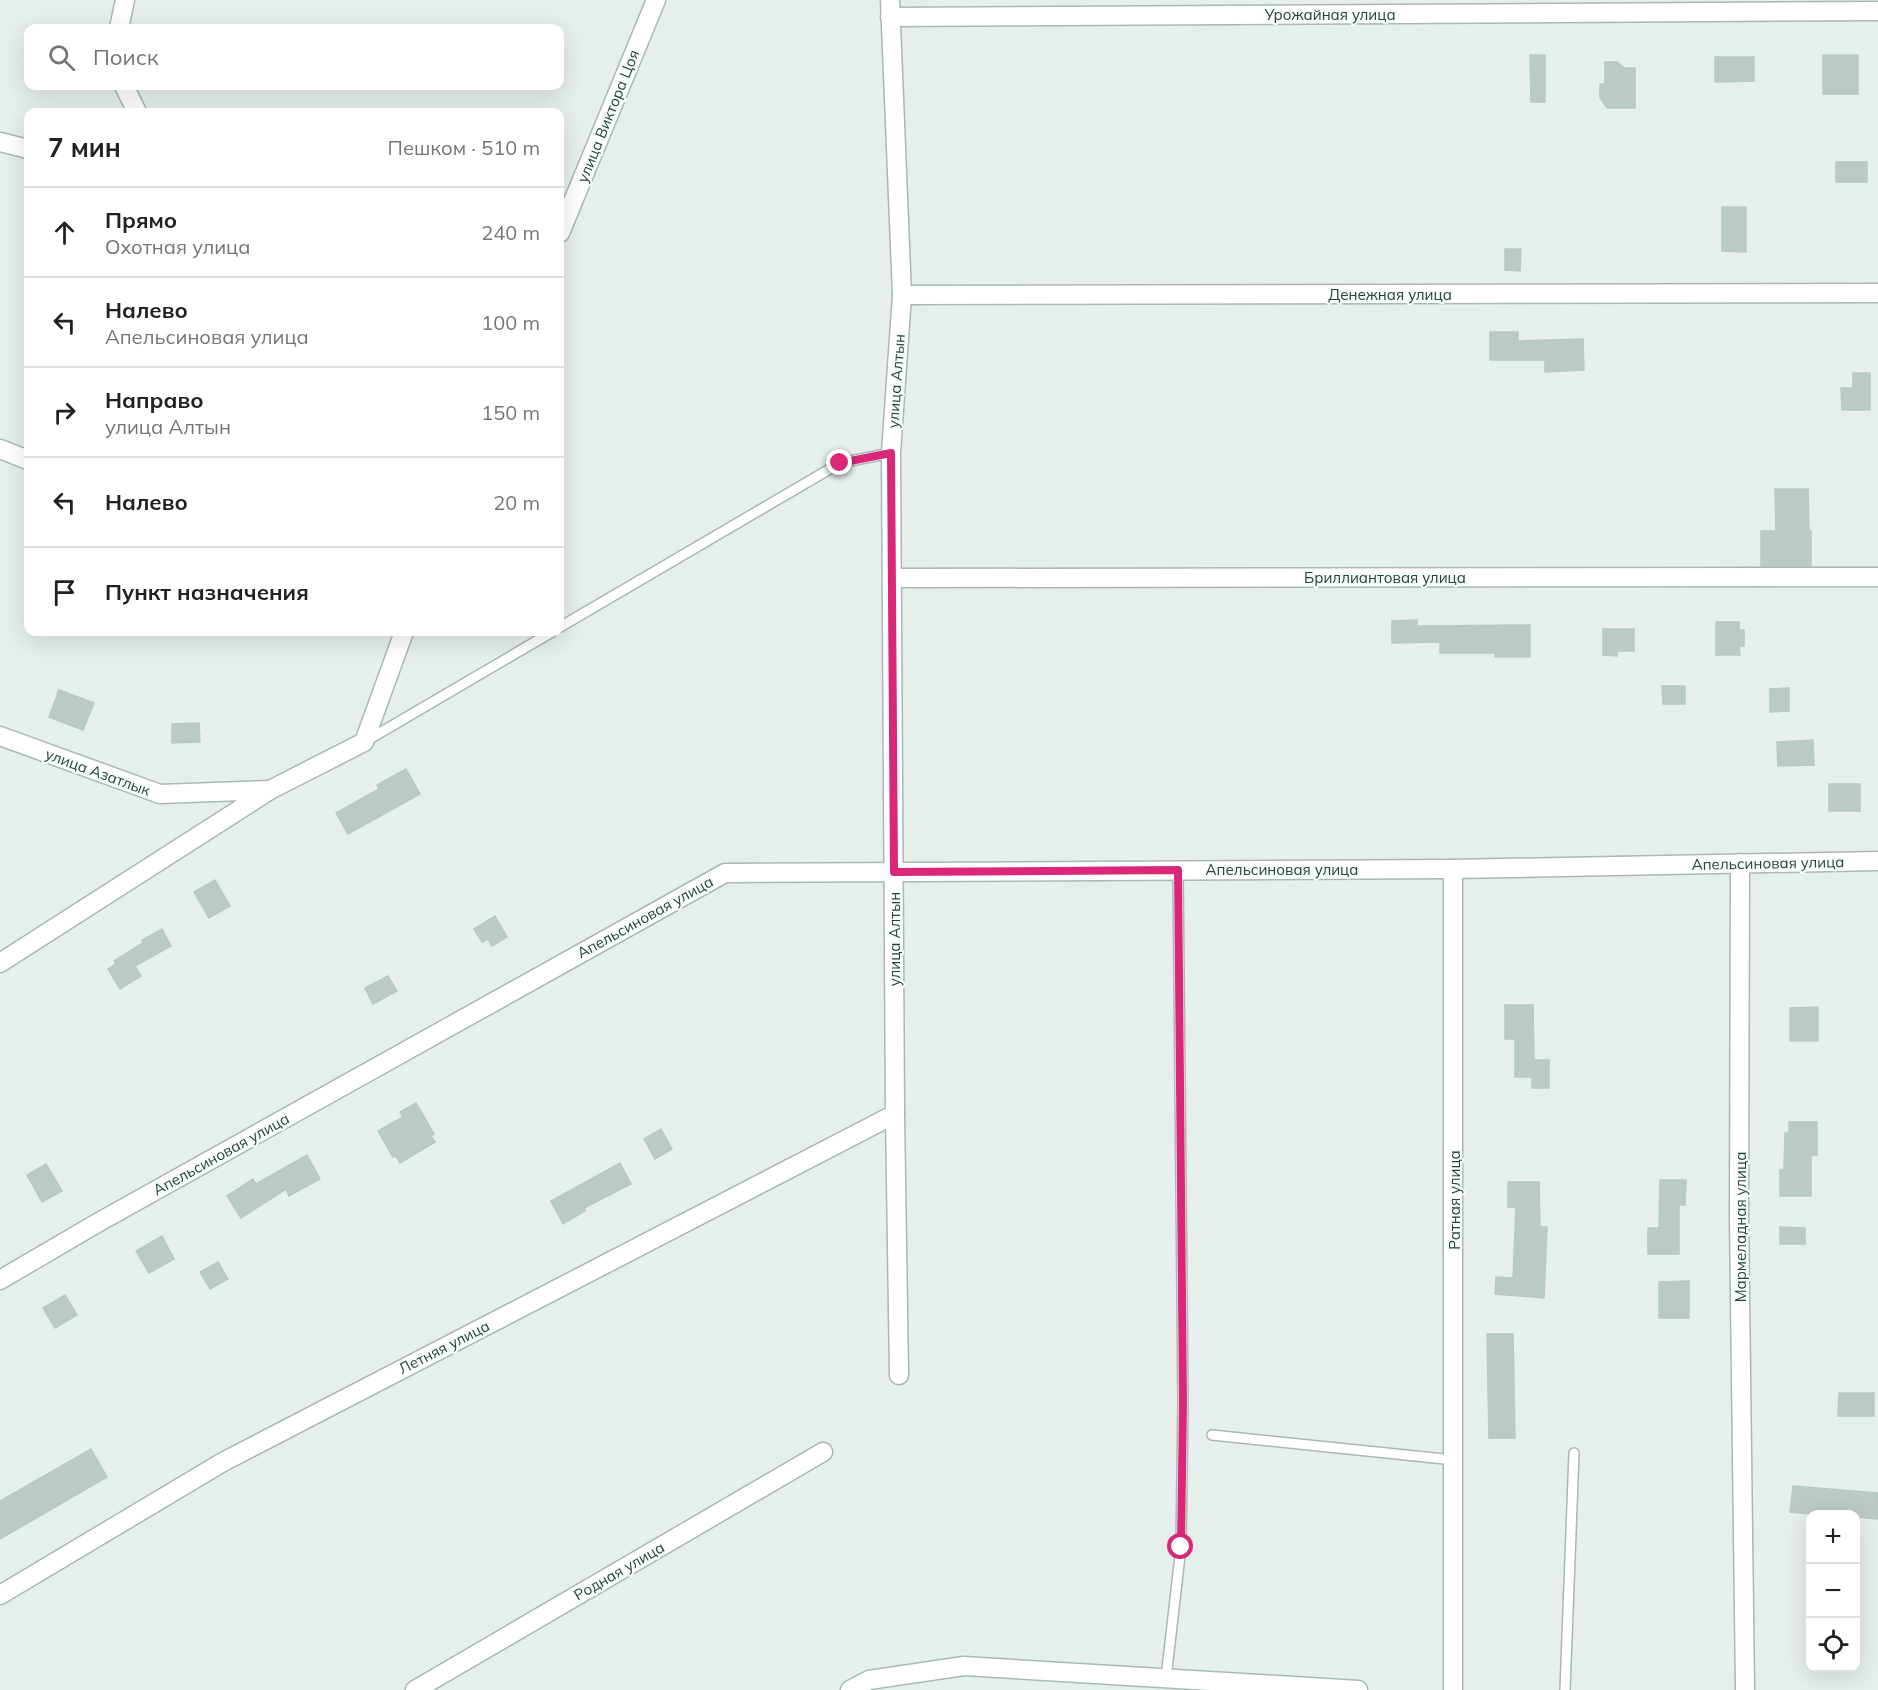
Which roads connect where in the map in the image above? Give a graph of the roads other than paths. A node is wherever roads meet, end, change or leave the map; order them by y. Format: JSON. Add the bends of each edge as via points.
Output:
{"nodes":[{"id":1,"x":125,"y":0,"type":"edge"},
{"id":2,"x":656,"y":0,"type":"edge"},
{"id":3,"x":890,"y":9,"type":"edge"},
{"id":4,"x":1878,"y":10,"type":"edge"},
{"id":5,"x":120,"y":24,"type":"edge"},
{"id":6,"x":126,"y":90,"type":"edge"},
{"id":7,"x":135,"y":108,"type":"edge"},
{"id":8,"x":0,"y":142,"type":"edge"},
{"id":9,"x":24,"y":148,"type":"edge"},
{"id":10,"x":564,"y":223,"type":"edge"},
{"id":11,"x":1878,"y":293,"type":"edge"},
{"id":12,"x":902,"y":295,"type":"junction"},
{"id":13,"x":0,"y":449,"type":"edge"},
{"id":14,"x":891,"y":453,"type":"junction"},
{"id":15,"x":24,"y":458,"type":"edge"},
{"id":16,"x":1878,"y":577,"type":"edge"},
{"id":17,"x":893,"y":578,"type":"junction"},
{"id":18,"x":564,"y":625,"type":"edge"},
{"id":19,"x":403,"y":636,"type":"edge"},
{"id":20,"x":545,"y":636,"type":"edge"},
{"id":21,"x":0,"y":736,"type":"edge"},
{"id":22,"x":364,"y":742,"type":"junction"},
{"id":23,"x":270,"y":790,"type":"junction"},
{"id":24,"x":1878,"y":861,"type":"edge"},
{"id":25,"x":1740,"y":863,"type":"junction"},
{"id":26,"x":1453,"y":869,"type":"junction"},
{"id":27,"x":1178,"y":870,"type":"junction"},
{"id":28,"x":894,"y":872,"type":"junction"},
{"id":29,"x":4,"y":961,"type":"edge"},
{"id":30,"x":895,"y":1114,"type":"junction"},
{"id":31,"x":0,"y":1280,"type":"edge"},
{"id":32,"x":899,"y":1375,"type":"dead end"},
{"id":33,"x":1212,"y":1435,"type":"dead end"},
{"id":34,"x":823,"y":1452,"type":"dead end"},
{"id":35,"x":1574,"y":1453,"type":"dead end"},
{"id":36,"x":1454,"y":1460,"type":"junction"},
{"id":37,"x":0,"y":1595,"type":"edge"},
{"id":38,"x":1166,"y":1678,"type":"junction"},
{"id":39,"x":416,"y":1690,"type":"edge"},
{"id":40,"x":850,"y":1690,"type":"edge"},
{"id":41,"x":1358,"y":1690,"type":"edge"},
{"id":42,"x":1453,"y":1690,"type":"edge"},
{"id":43,"x":1565,"y":1690,"type":"edge"},
{"id":44,"x":1744,"y":1690,"type":"edge"}],
"edges":[{"from":1,"to":5,"type":"street"},
{"from":2,"to":10,"type":"street","name":"улица Виктора Цоя"},
{"from":3,"to":4,"type":"street","name":"Урожайная улица"},
{"from":3,"to":12,"type":"street","name":"улица Алтын"},
{"from":6,"to":7,"type":"street"},
{"from":8,"to":9,"type":"street"},
{"from":11,"to":12,"type":"street","name":"Денежная улица"},
{"from":12,"to":14,"type":"street","name":"улица Алтын"},
{"from":13,"to":15,"type":"street"},
{"from":14,"to":17,"type":"street","name":"улица Алтын"},
{"from":14,"to":18,"type":"lane","via":[[840,463]]},
{"from":16,"to":17,"type":"street","name":"Бриллиантовая улица"},
{"from":17,"to":28,"type":"street","name":"улица Алтын"},
{"from":19,"to":22,"type":"street"},
{"from":20,"to":22,"type":"lane"},
{"from":21,"to":23,"type":"street","name":"улица Азатлык","via":[[160,795]]},
{"from":22,"to":23,"type":"street"},
{"from":23,"to":29,"type":"street"},
{"from":24,"to":25,"type":"street","name":"Апельсиновая улица"},
{"from":25,"to":26,"type":"street","name":"Апельсиновая улица"},
{"from":25,"to":44,"type":"street","name":"Мармеладная улица"},
{"from":26,"to":27,"type":"street","name":"Апельсиновая улица"},
{"from":26,"to":36,"type":"street","name":"Ратная улица"},
{"from":27,"to":28,"type":"street","name":"Апельсиновая улица"},
{"from":27,"to":38,"type":"lane","via":[[1181,1547]]},
{"from":28,"to":30,"type":"street","name":"улица Алтын"},
{"from":28,"to":31,"type":"street","name":"Апельсиновая улица","via":[[724,873]]},
{"from":30,"to":32,"type":"street","name":"улица Алтын"},
{"from":30,"to":37,"type":"street","name":"Летняя улица","via":[[223,1462]]},
{"from":33,"to":36,"type":"lane"},
{"from":34,"to":39,"type":"street","name":"Родная улица"},
{"from":35,"to":43,"type":"lane"},
{"from":36,"to":42,"type":"street","name":"Ратная улица"},
{"from":38,"to":40,"type":"street","via":[[964,1666],[869,1680]]},
{"from":38,"to":41,"type":"street"}]}
